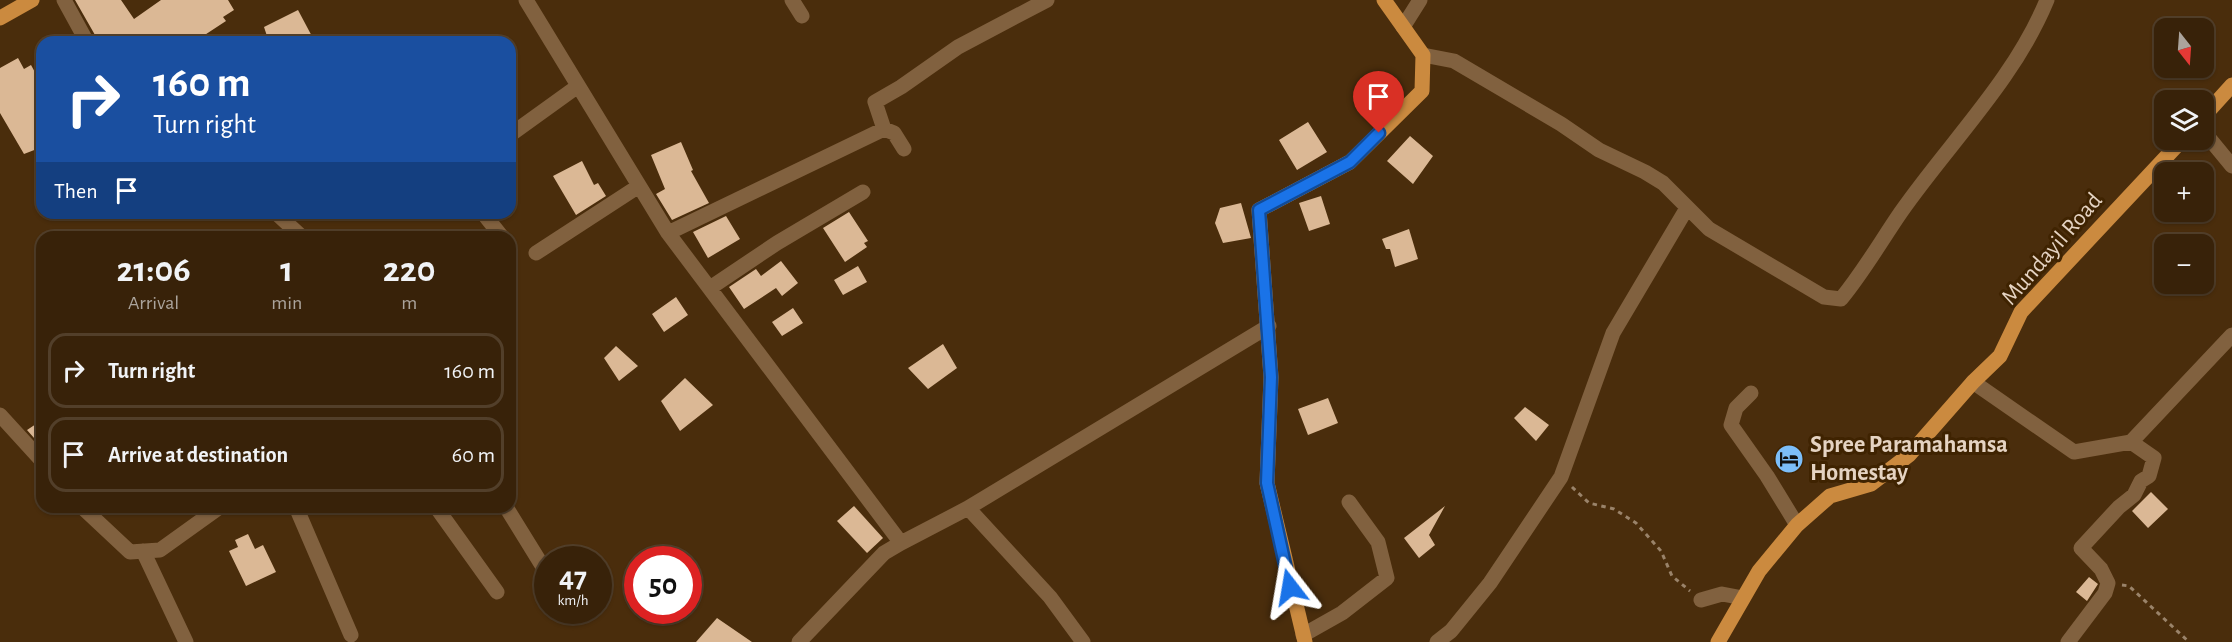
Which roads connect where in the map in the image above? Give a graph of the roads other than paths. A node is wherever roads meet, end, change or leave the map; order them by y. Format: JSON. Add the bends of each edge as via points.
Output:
{"nodes":[{"id":1,"x":32,"y":0,"type":"edge"},
{"id":2,"x":64,"y":0,"type":"edge"},
{"id":3,"x":526,"y":0,"type":"edge"},
{"id":4,"x":792,"y":0,"type":"edge"},
{"id":5,"x":1047,"y":0,"type":"edge"},
{"id":6,"x":1384,"y":0,"type":"edge"},
{"id":7,"x":1420,"y":0,"type":"edge"},
{"id":8,"x":2047,"y":0,"type":"edge"},
{"id":9,"x":802,"y":16,"type":"dead end"},
{"id":10,"x":0,"y":18,"type":"edge"},
{"id":11,"x":1402,"y":27,"type":"junction"},
{"id":12,"x":84,"y":36,"type":"edge"},
{"id":13,"x":1423,"y":55,"type":"junction"},
{"id":14,"x":2232,"y":85,"type":"edge"},
{"id":15,"x":578,"y":86,"type":"junction"},
{"id":16,"x":2214,"y":105,"type":"edge"},
{"id":17,"x":884,"y":129,"type":"junction"},
{"id":18,"x":516,"y":131,"type":"edge"},
{"id":19,"x":2214,"y":144,"type":"edge"},
{"id":20,"x":904,"y":149,"type":"dead end"},
{"id":21,"x":2173,"y":150,"type":"edge"},
{"id":22,"x":2232,"y":166,"type":"edge"},
{"id":23,"x":639,"y":186,"type":"junction"},
{"id":24,"x":863,"y":192,"type":"dead end"},
{"id":25,"x":1687,"y":208,"type":"junction"},
{"id":26,"x":282,"y":219,"type":"edge"},
{"id":27,"x":296,"y":231,"type":"edge"},
{"id":28,"x":668,"y":233,"type":"junction"},
{"id":29,"x":536,"y":253,"type":"dead end"},
{"id":30,"x":710,"y":288,"type":"junction"},
{"id":31,"x":1269,"y":326,"type":"junction"},
{"id":32,"x":2232,"y":335,"type":"edge"},
{"id":33,"x":1973,"y":382,"type":"junction"},
{"id":34,"x":1751,"y":393,"type":"dead end"},
{"id":35,"x":0,"y":415,"type":"edge"},
{"id":36,"x":2131,"y":442,"type":"junction"},
{"id":37,"x":36,"y":454,"type":"edge"},
{"id":38,"x":1349,"y":502,"type":"dead end"},
{"id":39,"x":968,"y":508,"type":"junction"},
{"id":40,"x":88,"y":513,"type":"edge"},
{"id":41,"x":212,"y":513,"type":"edge"},
{"id":42,"x":299,"y":513,"type":"edge"},
{"id":43,"x":440,"y":513,"type":"edge"},
{"id":44,"x":510,"y":513,"type":"edge"},
{"id":45,"x":1797,"y":525,"type":"junction"},
{"id":46,"x":901,"y":543,"type":"junction"},
{"id":47,"x":143,"y":551,"type":"junction"},
{"id":48,"x":534,"y":552,"type":"edge"},
{"id":49,"x":496,"y":592,"type":"dead end"},
{"id":50,"x":1743,"y":598,"type":"junction"},
{"id":51,"x":1701,"y":600,"type":"road end"},
{"id":52,"x":351,"y":635,"type":"dead end"},
{"id":53,"x":1304,"y":638,"type":"edge"},
{"id":54,"x":186,"y":642,"type":"edge"},
{"id":55,"x":799,"y":642,"type":"edge"},
{"id":56,"x":1083,"y":642,"type":"edge"},
{"id":57,"x":1437,"y":642,"type":"edge"},
{"id":58,"x":1718,"y":642,"type":"edge"},
{"id":59,"x":2068,"y":642,"type":"edge"}],
"edges":[{"from":1,"to":10,"type":"main road"},
{"from":2,"to":12,"type":"street"},
{"from":3,"to":15,"type":"street"},
{"from":4,"to":9,"type":"street"},
{"from":5,"to":17,"type":"street","via":[[958,47],[875,102]]},
{"from":6,"to":11,"type":"main road"},
{"from":7,"to":11,"type":"street"},
{"from":8,"to":25,"type":"street","via":[[2037,23],[1977,115],[1901,212],[1841,299],[1824,297],[1737,246],[1709,229]]},
{"from":11,"to":13,"type":"main road"},
{"from":13,"to":25,"type":"street","via":[[1454,61],[1599,150],[1663,183]]},
{"from":13,"to":31,"type":"main road","via":[[1422,91],[1350,162],[1259,210]]},
{"from":14,"to":16,"type":"main road"},
{"from":15,"to":18,"type":"street"},
{"from":15,"to":23,"type":"street"},
{"from":17,"to":20,"type":"street","via":[[894,133]]},
{"from":17,"to":28,"type":"street"},
{"from":19,"to":22,"type":"street"},
{"from":21,"to":33,"type":"main road","name":"Mundayil Road","via":[[2021,312],[2000,356]]},
{"from":23,"to":28,"type":"street"},
{"from":23,"to":29,"type":"street"},
{"from":24,"to":30,"type":"street"},
{"from":25,"to":57,"type":"street","via":[[1612,333],[1561,477],[1490,583],[1451,631]]},
{"from":26,"to":27,"type":"street"},
{"from":28,"to":30,"type":"street"},
{"from":30,"to":46,"type":"street"},
{"from":31,"to":39,"type":"street"},
{"from":31,"to":53,"type":"main road","via":[[1267,483]]},
{"from":32,"to":36,"type":"street"},
{"from":33,"to":36,"type":"street","via":[[2074,452]]},
{"from":33,"to":45,"type":"main road","name":"Mundayil Road","via":[[1909,455],[1871,484],[1830,496]]},
{"from":34,"to":45,"type":"street","via":[[1736,408],[1731,425]]},
{"from":35,"to":37,"type":"street"},
{"from":36,"to":59,"type":"street","via":[[2154,458],[2149,476],[2081,548],[2101,569],[2108,583],[2105,593]]},
{"from":38,"to":53,"type":"street","via":[[1377,543],[1387,578]]},
{"from":39,"to":46,"type":"street"},
{"from":39,"to":56,"type":"street","via":[[1050,597]]},
{"from":40,"to":47,"type":"street","via":[[130,552]]},
{"from":41,"to":47,"type":"street","via":[[160,550]]},
{"from":42,"to":52,"type":"street"},
{"from":43,"to":49,"type":"street"},
{"from":44,"to":48,"type":"street"},
{"from":45,"to":50,"type":"main road","name":"Mundayil Road","via":[[1759,571]]},
{"from":46,"to":55,"type":"street","via":[[884,553]]},
{"from":47,"to":54,"type":"street"},
{"from":50,"to":51,"type":"street","via":[[1722,594]]},
{"from":50,"to":58,"type":"main road","name":"Mundayil Road"}]}
